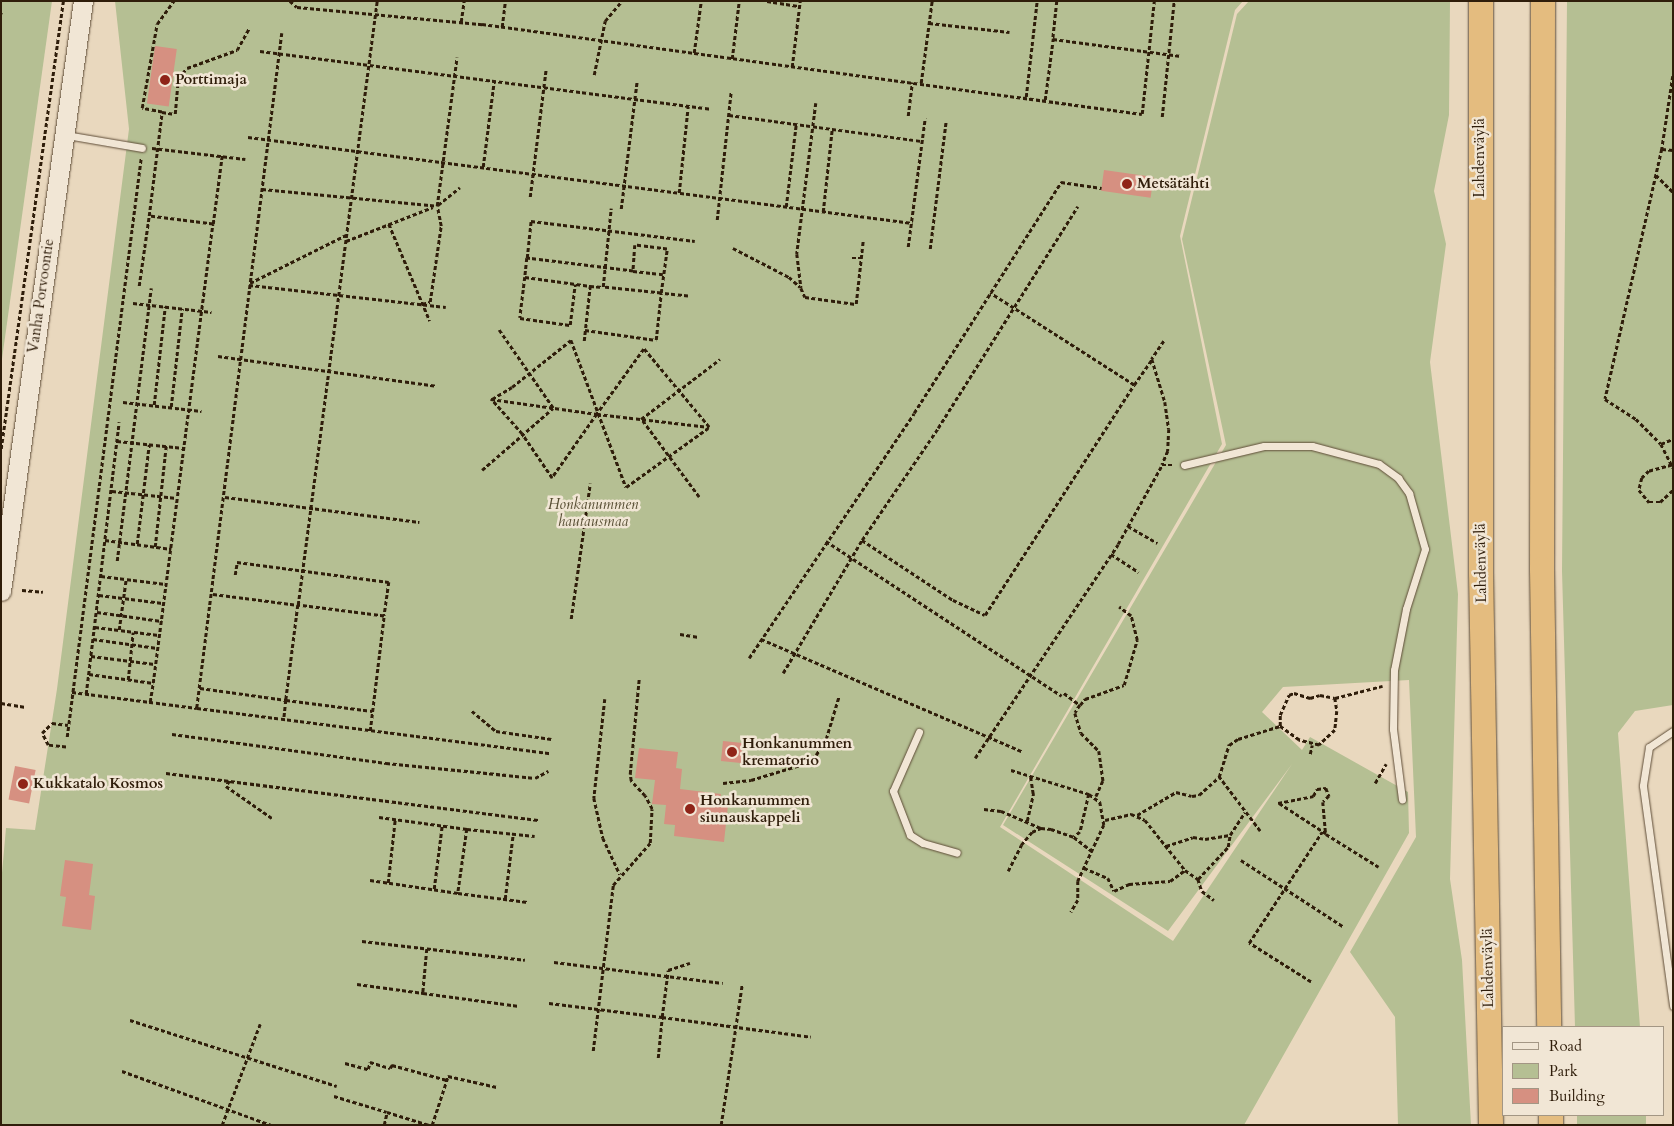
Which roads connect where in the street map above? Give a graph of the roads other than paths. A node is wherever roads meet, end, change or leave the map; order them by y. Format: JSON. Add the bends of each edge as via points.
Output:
{"nodes":[{"id":1,"x":83,"y":1,"type":"edge"},
{"id":2,"x":1480,"y":1,"type":"edge"},
{"id":3,"x":1543,"y":1,"type":"edge"},
{"id":4,"x":62,"y":134,"type":"junction"},
{"id":5,"x":142,"y":148,"type":"road end"},
{"id":6,"x":1184,"y":465,"type":"road end"},
{"id":7,"x":1,"y":591,"type":"edge"},
{"id":8,"x":1673,"y":731,"type":"edge"},
{"id":9,"x":919,"y":732,"type":"dead end"},
{"id":10,"x":1402,"y":799,"type":"dead end"},
{"id":11,"x":957,"y":853,"type":"dead end"},
{"id":12,"x":1673,"y":1006,"type":"edge"},
{"id":13,"x":1550,"y":1026,"type":"edge"},
{"id":14,"x":1491,"y":1125,"type":"edge"}],
"edges":[{"from":1,"to":4,"type":"main road","name":"Vanha Porvoontie"},
{"from":2,"to":14,"type":"highway","name":"Lahdenväylä","via":[[1481,572]]},
{"from":3,"to":13,"type":"highway","via":[[1542,568]]},
{"from":4,"to":5,"type":"lane","via":[[102,145]]},
{"from":4,"to":7,"type":"main road","name":"Vanha Porvoontie"},
{"from":6,"to":10,"type":"lane","via":[[1264,446],[1312,446],[1379,464],[1398,478],[1409,493],[1425,549],[1406,608],[1394,670],[1393,729]]},
{"from":8,"to":12,"type":"lane","via":[[1650,747],[1644,786]]},
{"from":9,"to":11,"type":"lane","via":[[893,791],[910,835],[923,843]]}]}
